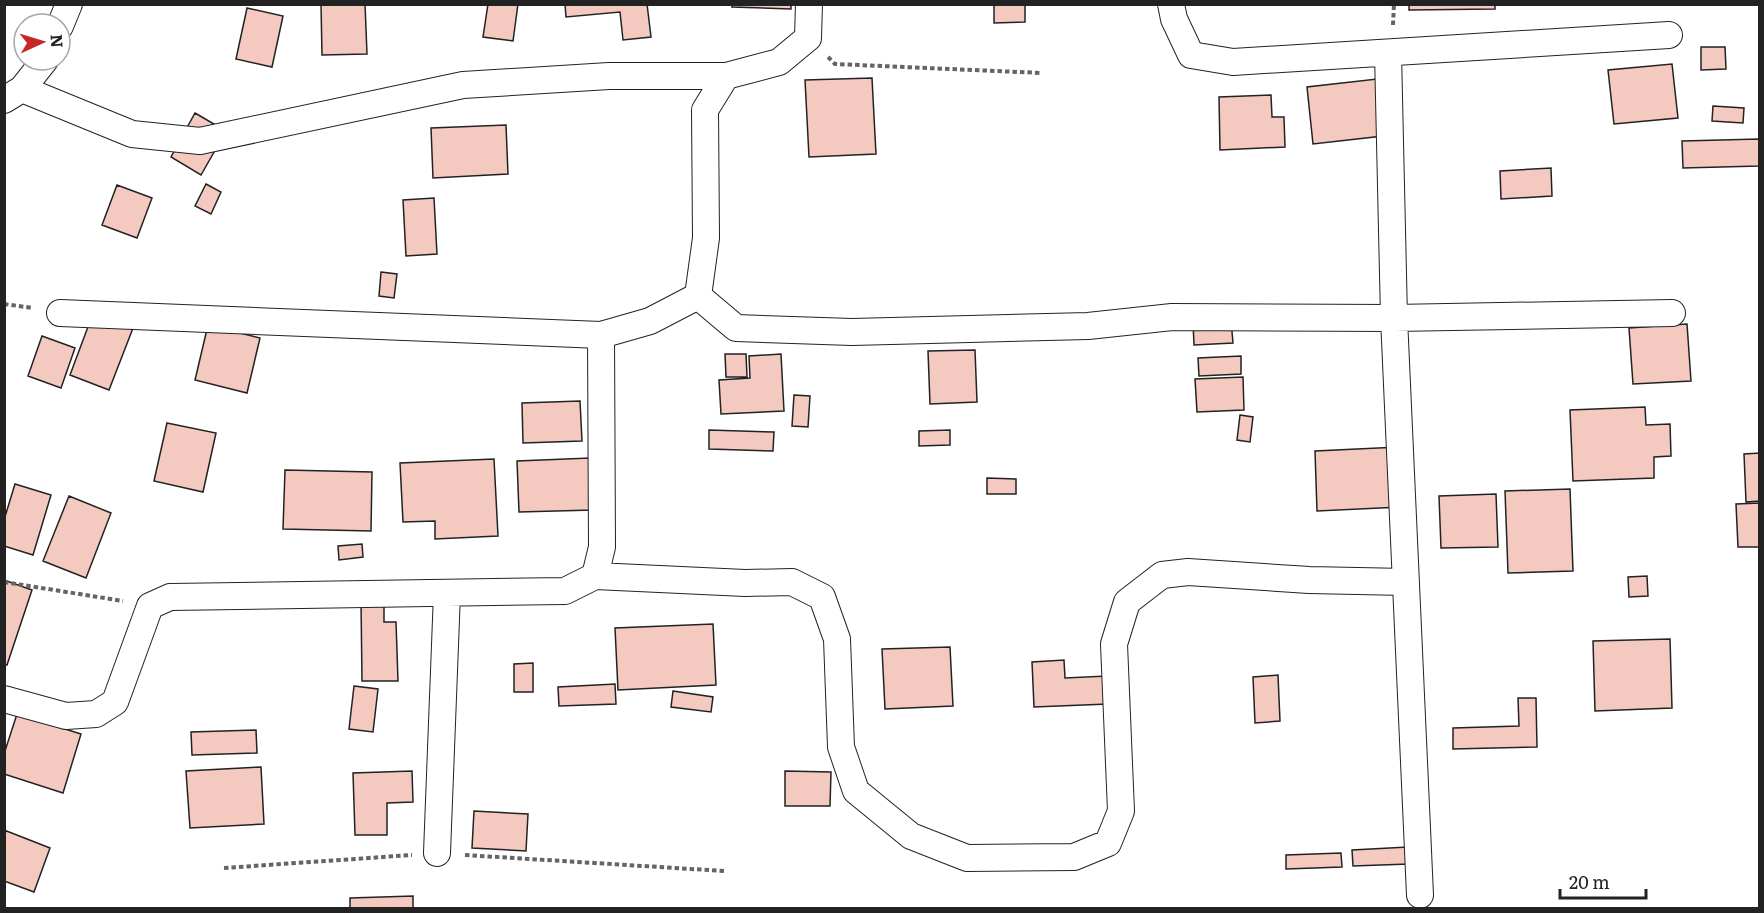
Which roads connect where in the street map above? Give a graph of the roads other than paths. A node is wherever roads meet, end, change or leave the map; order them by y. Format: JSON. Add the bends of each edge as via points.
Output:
{"nodes":[{"id":1,"x":809,"y":4,"type":"edge"},
{"id":2,"x":1171,"y":4,"type":"edge"},
{"id":3,"x":1669,"y":35,"type":"dead end"},
{"id":4,"x":1388,"y":52,"type":"junction"},
{"id":5,"x":34,"y":72,"type":"edge"},
{"id":6,"x":726,"y":76,"type":"junction"},
{"id":7,"x":13,"y":94,"type":"edge"},
{"id":8,"x":698,"y":296,"type":"junction"},
{"id":9,"x":60,"y":313,"type":"dead end"},
{"id":10,"x":1672,"y":313,"type":"dead end"},
{"id":11,"x":1394,"y":318,"type":"junction"},
{"id":12,"x":601,"y":335,"type":"junction"},
{"id":13,"x":595,"y":576,"type":"junction"},
{"id":14,"x":1406,"y":582,"type":"junction"},
{"id":15,"x":447,"y":593,"type":"junction"},
{"id":16,"x":4,"y":699,"type":"edge"},
{"id":17,"x":437,"y":853,"type":"road end"},
{"id":18,"x":1420,"y":895,"type":"dead end"}],
"edges":[{"from":1,"to":6,"type":"street","via":[[808,38],[779,62]]},
{"from":2,"to":4,"type":"street","via":[[1191,55],[1233,62]]},
{"from":3,"to":4,"type":"street"},
{"from":4,"to":11,"type":"street"},
{"from":5,"to":7,"type":"street"},
{"from":6,"to":7,"type":"street","via":[[609,76],[463,85],[200,141],[132,134]]},
{"from":6,"to":8,"type":"street","via":[[705,110],[706,238]]},
{"from":8,"to":11,"type":"street","via":[[736,328],[852,332],[1088,326],[1172,317]]},
{"from":8,"to":12,"type":"street","via":[[650,321]]},
{"from":9,"to":12,"type":"street"},
{"from":10,"to":11,"type":"street"},
{"from":11,"to":14,"type":"street"},
{"from":12,"to":13,"type":"street","via":[[602,547]]},
{"from":13,"to":14,"type":"street","via":[[792,582],[822,597],[837,639],[841,747],[856,791],[911,836],[967,858],[1074,857],[1108,843],[1121,812],[1114,644],[1127,602],[1162,575],[1188,572]]},
{"from":13,"to":15,"type":"street","via":[[565,591]]},
{"from":14,"to":18,"type":"street"},
{"from":15,"to":16,"type":"street","via":[[170,597],[150,606],[115,702],[96,714],[66,716]]},
{"from":15,"to":17,"type":"street"}]}
